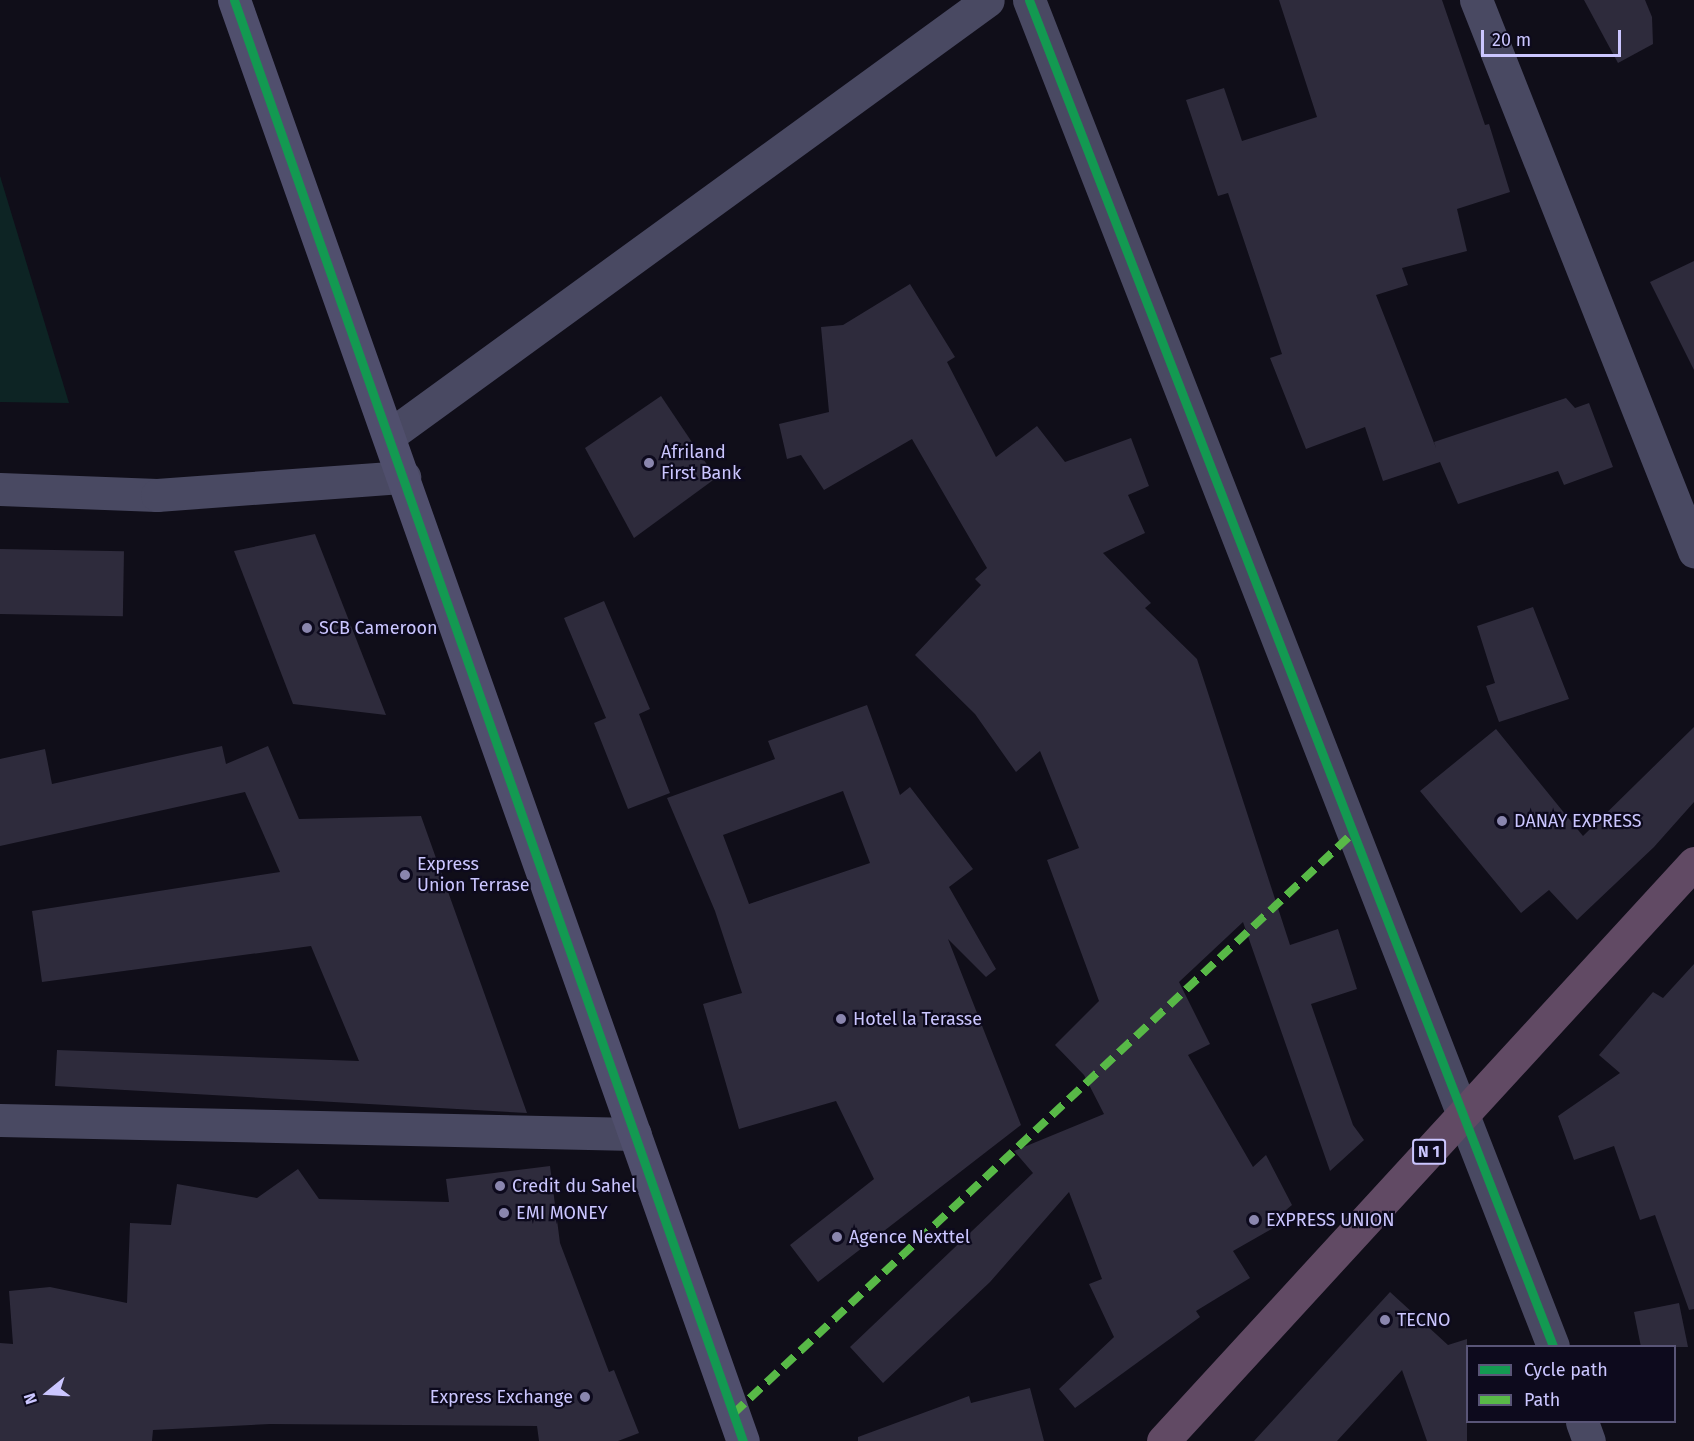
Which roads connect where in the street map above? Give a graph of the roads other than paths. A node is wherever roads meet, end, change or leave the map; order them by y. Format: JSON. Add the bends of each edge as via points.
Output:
{"nodes":[{"id":1,"x":234,"y":0,"type":"edge"},
{"id":2,"x":988,"y":0,"type":"edge"},
{"id":3,"x":1029,"y":0,"type":"edge"},
{"id":4,"x":1476,"y":0,"type":"edge"},
{"id":5,"x":390,"y":435,"type":"junction"},
{"id":6,"x":404,"y":477,"type":"junction"},
{"id":7,"x":0,"y":489,"type":"edge"},
{"id":8,"x":1694,"y":551,"type":"edge"},
{"id":9,"x":1694,"y":863,"type":"edge"},
{"id":10,"x":1463,"y":1115,"type":"junction"},
{"id":11,"x":0,"y":1120,"type":"edge"},
{"id":12,"x":635,"y":1134,"type":"junction"},
{"id":13,"x":1552,"y":1345,"type":"edge"},
{"id":14,"x":1582,"y":1423,"type":"edge"},
{"id":15,"x":743,"y":1441,"type":"edge"},
{"id":16,"x":1163,"y":1441,"type":"edge"},
{"id":17,"x":1589,"y":1441,"type":"edge"}],
"edges":[{"from":1,"to":5,"type":"street"},
{"from":2,"to":5,"type":"street"},
{"from":3,"to":10,"type":"street"},
{"from":4,"to":8,"type":"street"},
{"from":5,"to":6,"type":"street"},
{"from":6,"to":7,"type":"street","via":[[157,495]]},
{"from":6,"to":12,"type":"street"},
{"from":9,"to":10,"type":"highway","number":"N 1"},
{"from":10,"to":13,"type":"street"},
{"from":10,"to":16,"type":"highway","number":"N 1"},
{"from":11,"to":12,"type":"street"},
{"from":12,"to":15,"type":"street"},
{"from":14,"to":17,"type":"street"}]}
